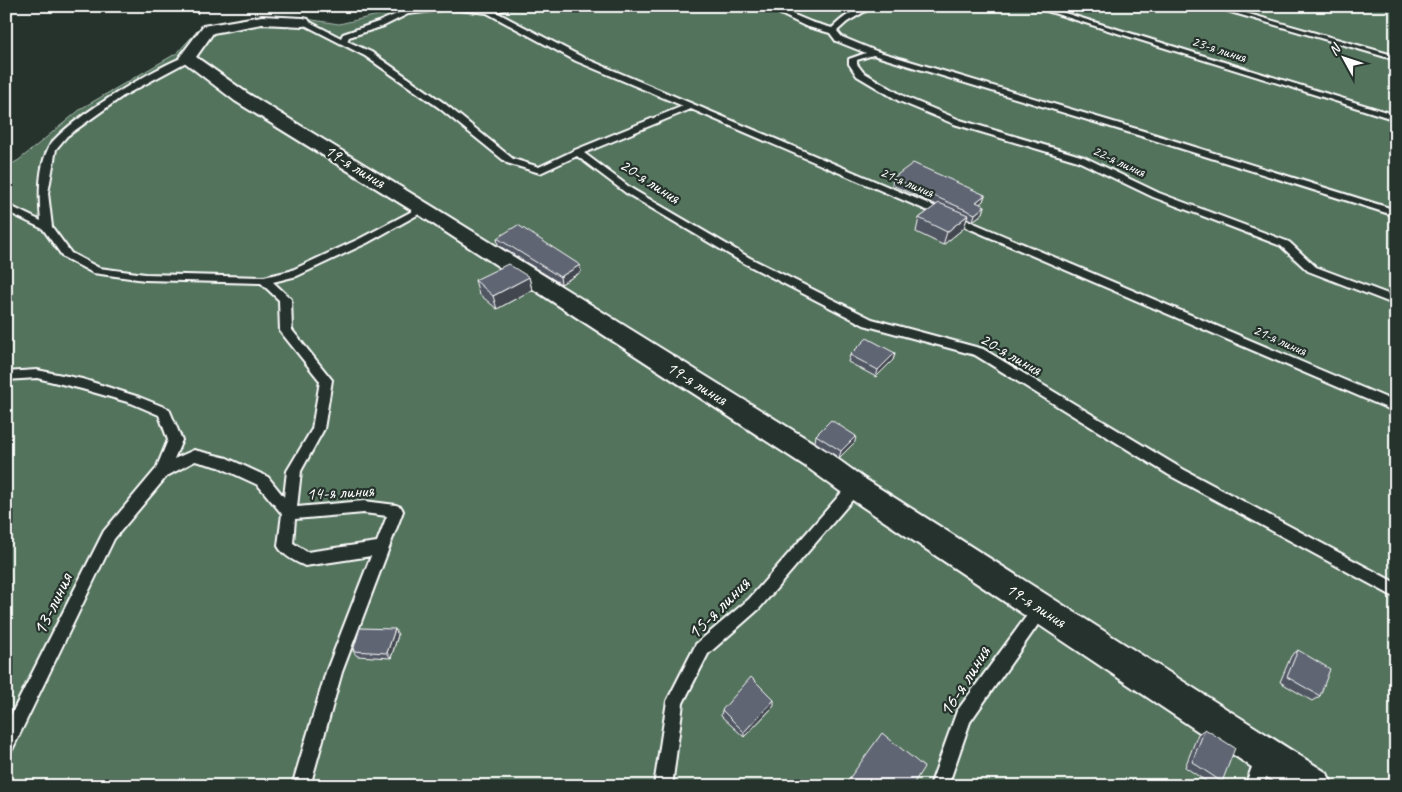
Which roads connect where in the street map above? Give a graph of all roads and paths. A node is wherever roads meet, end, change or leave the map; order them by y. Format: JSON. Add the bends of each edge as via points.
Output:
{"nodes":[{"id":1,"x":514,"y":6,"type":"edge"},
{"id":2,"x":767,"y":6,"type":"edge"},
{"id":3,"x":871,"y":6,"type":"edge"},
{"id":4,"x":1034,"y":6,"type":"edge"},
{"id":5,"x":1214,"y":6,"type":"edge"},
{"id":6,"x":489,"y":11,"type":"junction"},
{"id":7,"x":303,"y":22,"type":"joint"},
{"id":8,"x":833,"y":31,"type":"junction"},
{"id":9,"x":343,"y":42,"type":"junction"},
{"id":10,"x":872,"y":53,"type":"junction"},
{"id":11,"x":187,"y":58,"type":"junction"},
{"id":12,"x":1396,"y":58,"type":"edge"},
{"id":13,"x":689,"y":107,"type":"junction"},
{"id":14,"x":1396,"y":118,"type":"edge"},
{"id":15,"x":578,"y":152,"type":"junction"},
{"id":16,"x":6,"y":207,"type":"edge"},
{"id":17,"x":423,"y":209,"type":"junction"},
{"id":18,"x":1396,"y":214,"type":"edge"},
{"id":19,"x":47,"y":227,"type":"junction"},
{"id":20,"x":264,"y":280,"type":"junction"},
{"id":21,"x":1396,"y":301,"type":"edge"},
{"id":22,"x":6,"y":376,"type":"edge"},
{"id":23,"x":1396,"y":407,"type":"edge"},
{"id":24,"x":162,"y":472,"type":"junction"},
{"id":25,"x":855,"y":487,"type":"junction"},
{"id":26,"x":288,"y":513,"type":"junction"},
{"id":27,"x":109,"y":535,"type":"joint"},
{"id":28,"x":382,"y":548,"type":"junction"},
{"id":29,"x":1396,"y":590,"type":"edge"},
{"id":30,"x":1040,"y":608,"type":"junction"},
{"id":31,"x":6,"y":744,"type":"edge"},
{"id":32,"x":1265,"y":754,"type":"junction"},
{"id":33,"x":301,"y":786,"type":"edge"},
{"id":34,"x":663,"y":786,"type":"edge"},
{"id":35,"x":938,"y":786,"type":"edge"},
{"id":36,"x":1254,"y":786,"type":"edge"},
{"id":37,"x":1314,"y":786,"type":"edge"}],
"edges":[{"from":1,"to":6,"type":"lane"},
{"from":2,"to":8,"type":"lane"},
{"from":3,"to":8,"type":"lane","via":[[844,20]]},
{"from":4,"to":14,"type":"lane","name":"23-я линия"},
{"from":5,"to":12,"type":"lane"},
{"from":6,"to":9,"type":"lane","via":[[449,8],[406,12],[346,36]]},
{"from":6,"to":13,"type":"lane","name":"21-я линия","via":[[578,59]]},
{"from":7,"to":9,"type":"lane"},
{"from":7,"to":11,"type":"street","via":[[262,20],[208,29]]},
{"from":8,"to":10,"type":"lane","name":"22-я линия","via":[[839,39]]},
{"from":9,"to":15,"type":"lane","via":[[368,54],[441,105],[510,162],[540,170]]},
{"from":10,"to":18,"type":"lane","name":"22-я линия"},
{"from":10,"to":21,"type":"lane","name":"22-я линия","via":[[853,58],[853,64],[860,74],[902,99],[957,122],[1081,159],[1156,194],[1285,244],[1312,269]]},
{"from":11,"to":17,"type":"street","name":"19-я линия","via":[[240,97]]},
{"from":11,"to":19,"type":"lane","via":[[120,94],[64,134],[52,149],[49,163],[44,193]]},
{"from":13,"to":15,"type":"lane"},
{"from":13,"to":23,"type":"lane","name":"21-я линия"},
{"from":15,"to":29,"type":"lane","name":"20-я линия","via":[[630,191],[746,260],[868,322],[979,352],[1174,471]]},
{"from":16,"to":19,"type":"lane"},
{"from":17,"to":20,"type":"lane","via":[[293,274]]},
{"from":17,"to":25,"type":"street","name":"19-я линия","via":[[818,460]]},
{"from":19,"to":20,"type":"lane","via":[[66,255],[97,271],[145,277]]},
{"from":20,"to":26,"type":"lane","via":[[285,298],[286,331],[326,380],[318,429],[294,471]]},
{"from":22,"to":24,"type":"lane","via":[[46,376],[135,400],[164,412],[175,440]]},
{"from":24,"to":26,"type":"lane","name":"14-я линия","via":[[194,455],[222,462],[263,481]]},
{"from":24,"to":27,"type":"lane","name":"14-я линия"},
{"from":25,"to":30,"type":"street","name":"19-я линия"},
{"from":25,"to":34,"type":"lane","name":"15-я линия","via":[[754,604],[702,649],[675,701]]},
{"from":26,"to":28,"type":"lane","via":[[285,546],[305,559]]},
{"from":26,"to":28,"type":"lane","name":"14-я линия","via":[[364,507],[396,510]]},
{"from":27,"to":31,"type":"lane","name":"13-линия"},
{"from":28,"to":33,"type":"lane","name":"14-я линия","via":[[334,672]]},
{"from":30,"to":32,"type":"street","name":"19-я линия"},
{"from":30,"to":35,"type":"lane","name":"16-я линия","via":[[963,717]]},
{"from":32,"to":36,"type":"lane"},
{"from":32,"to":37,"type":"street","name":"19-я линия"}]}
